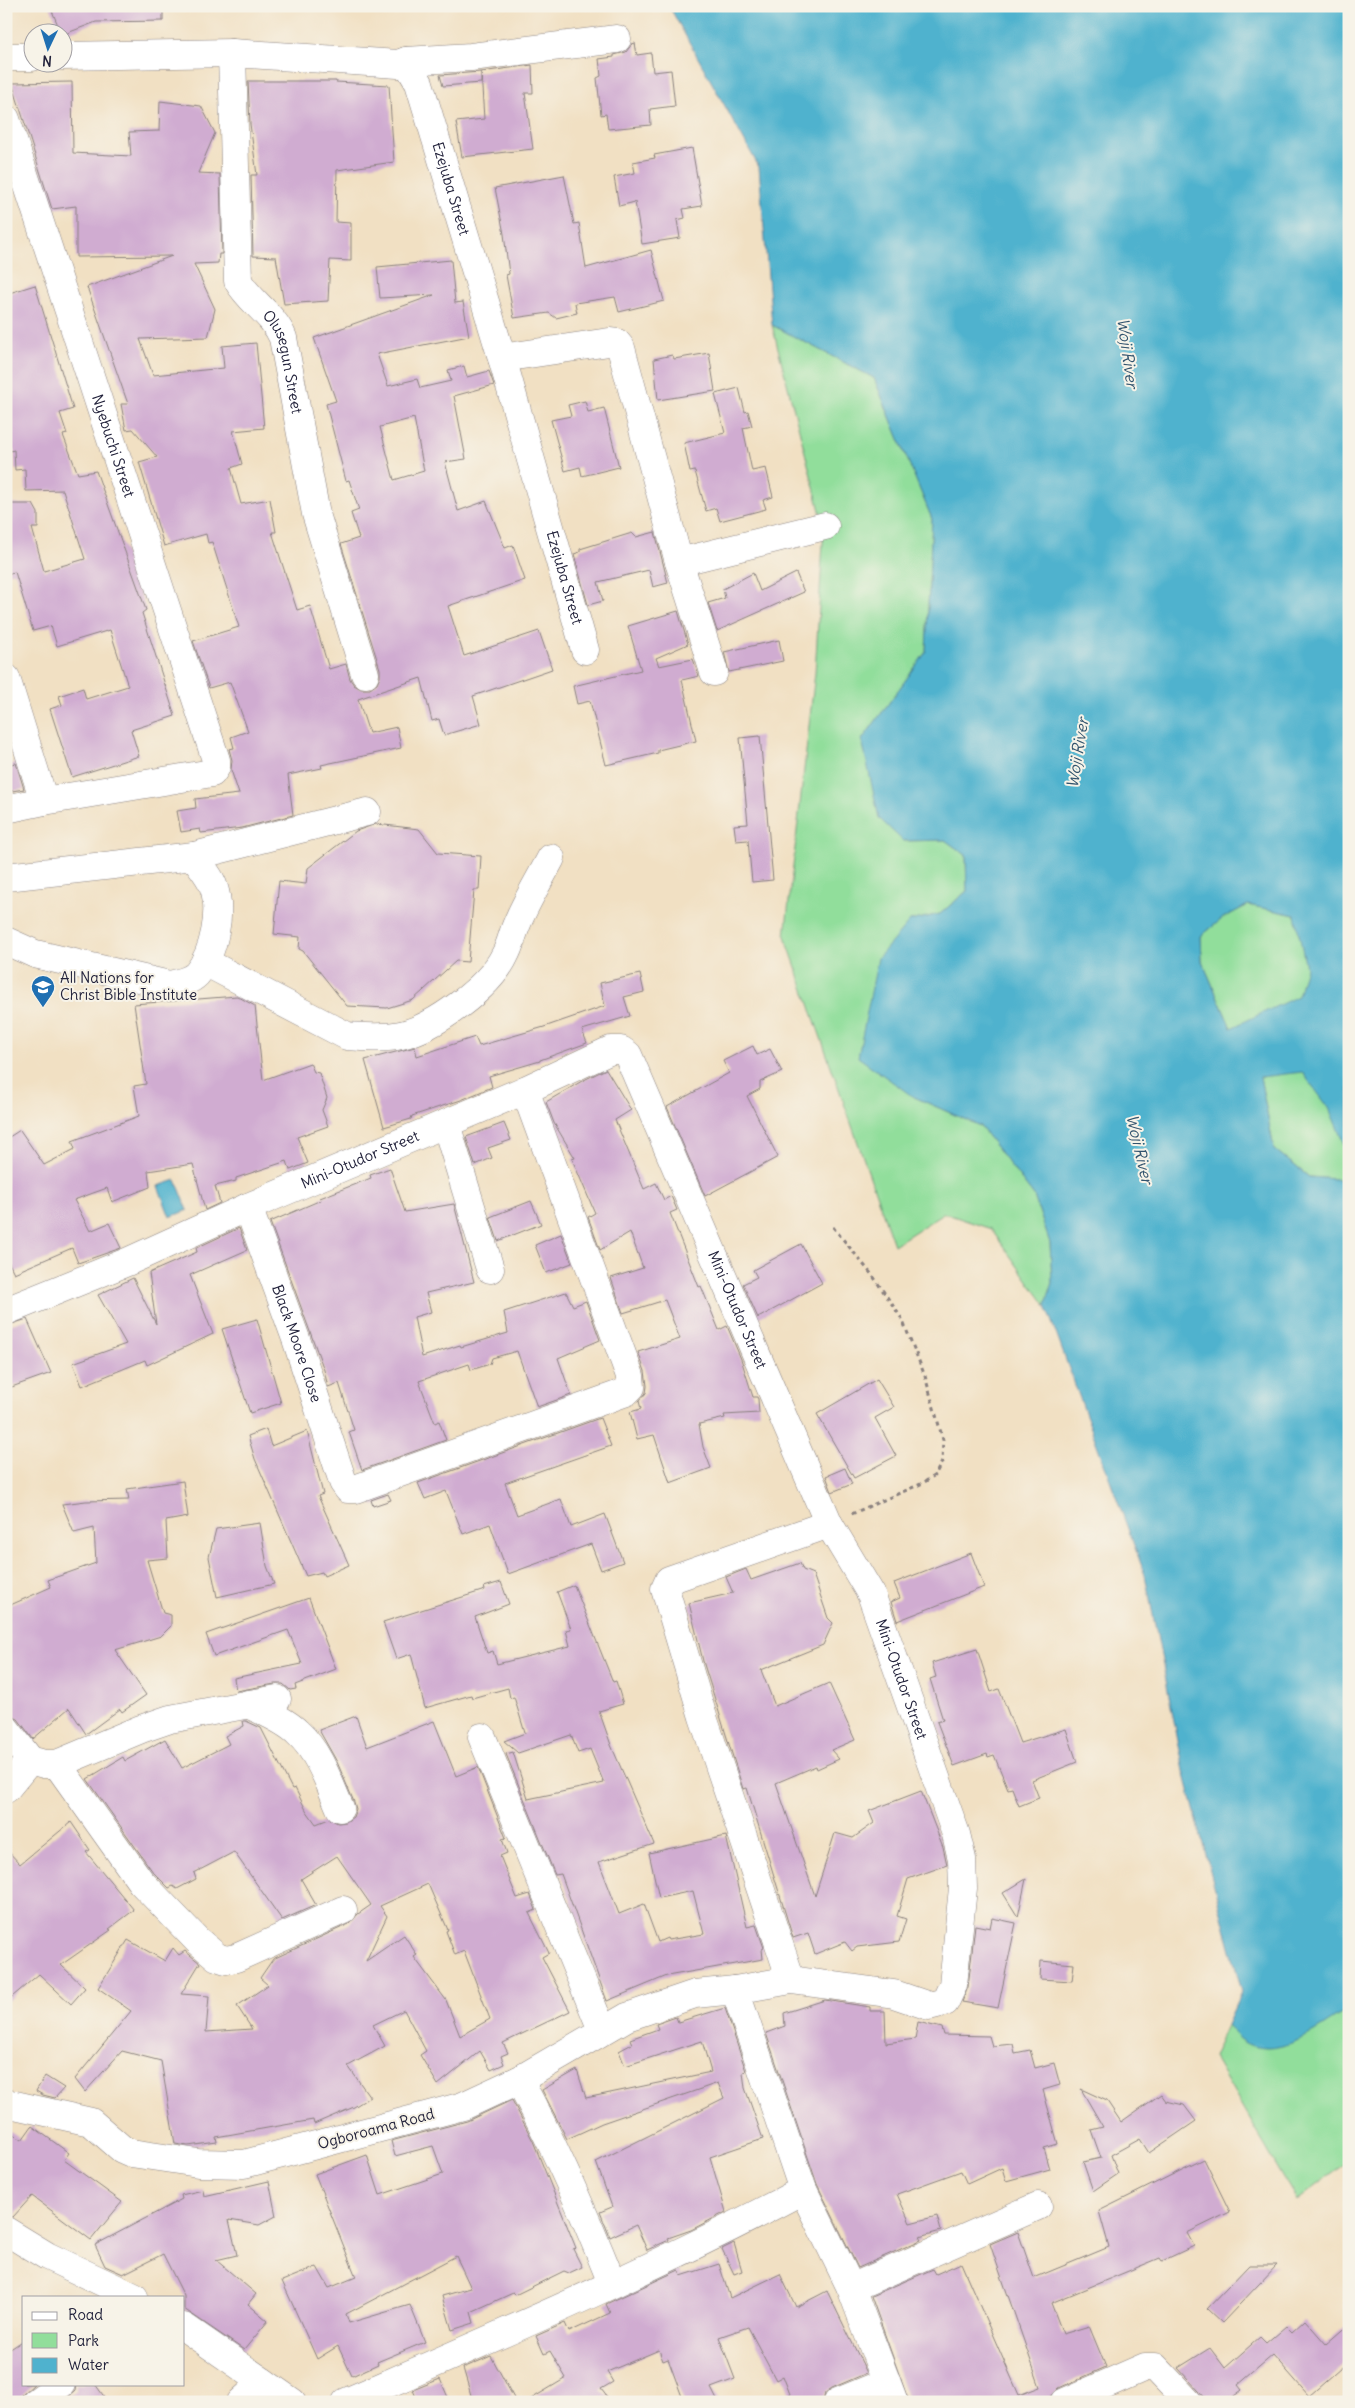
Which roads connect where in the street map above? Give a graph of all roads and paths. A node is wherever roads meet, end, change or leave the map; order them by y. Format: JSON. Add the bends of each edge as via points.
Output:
{"nodes":[{"id":1,"x":617,"y":39,"type":"dead end"},
{"id":2,"x":232,"y":53,"type":"junction"},
{"id":3,"x":72,"y":56,"type":"edge"},
{"id":4,"x":6,"y":57,"type":"edge"},
{"id":5,"x":22,"y":57,"type":"edge"},
{"id":6,"x":406,"y":61,"type":"junction"},
{"id":7,"x":6,"y":118,"type":"edge"},
{"id":8,"x":502,"y":358,"type":"junction"},
{"id":9,"x":825,"y":526,"type":"dead end"},
{"id":10,"x":679,"y":562,"type":"junction"},
{"id":11,"x":585,"y":650,"type":"dead end"},
{"id":12,"x":714,"y":672,"type":"dead end"},
{"id":13,"x":365,"y":674,"type":"dead end"},
{"id":14,"x":6,"y":678,"type":"edge"},
{"id":15,"x":44,"y":801,"type":"junction"},
{"id":16,"x":6,"y":809,"type":"edge"},
{"id":17,"x":367,"y":812,"type":"dead end"},
{"id":18,"x":194,"y":856,"type":"junction"},
{"id":19,"x":551,"y":858,"type":"dead end"},
{"id":20,"x":6,"y":877,"type":"edge"},
{"id":21,"x":6,"y":941,"type":"edge"},
{"id":22,"x":205,"y":962,"type":"junction"},
{"id":23,"x":525,"y":1090,"type":"junction"},
{"id":24,"x":446,"y":1124,"type":"junction"},
{"id":25,"x":248,"y":1207,"type":"junction"},
{"id":26,"x":833,"y":1228,"type":"dead end"},
{"id":27,"x":490,"y":1269,"type":"dead end"},
{"id":28,"x":6,"y":1311,"type":"edge"},
{"id":29,"x":828,"y":1524,"type":"junction"},
{"id":30,"x":276,"y":1699,"type":"dead end"},
{"id":31,"x":248,"y":1704,"type":"junction"},
{"id":32,"x":6,"y":1729,"type":"edge"},
{"id":33,"x":482,"y":1737,"type":"dead end"},
{"id":34,"x":30,"y":1760,"type":"junction"},
{"id":35,"x":57,"y":1764,"type":"junction"},
{"id":36,"x":6,"y":1789,"type":"edge"},
{"id":37,"x":340,"y":1808,"type":"dead end"},
{"id":38,"x":343,"y":1910,"type":"dead end"},
{"id":39,"x":791,"y":1980,"type":"junction"},
{"id":40,"x":734,"y":1990,"type":"junction"},
{"id":41,"x":602,"y":2030,"type":"junction"},
{"id":42,"x":519,"y":2080,"type":"junction"},
{"id":43,"x":6,"y":2103,"type":"edge"},
{"id":44,"x":803,"y":2190,"type":"junction"},
{"id":45,"x":1038,"y":2206,"type":"dead end"},
{"id":46,"x":6,"y":2231,"type":"edge"},
{"id":47,"x":612,"y":2283,"type":"junction"},
{"id":48,"x":851,"y":2288,"type":"junction"},
{"id":49,"x":132,"y":2296,"type":"edge"},
{"id":50,"x":185,"y":2328,"type":"edge"},
{"id":51,"x":263,"y":2382,"type":"junction"},
{"id":52,"x":58,"y":2386,"type":"edge"},
{"id":53,"x":890,"y":2392,"type":"edge"},
{"id":54,"x":36,"y":2402,"type":"edge"},
{"id":55,"x":241,"y":2402,"type":"edge"},
{"id":56,"x":292,"y":2402,"type":"edge"},
{"id":57,"x":346,"y":2402,"type":"edge"},
{"id":58,"x":838,"y":2402,"type":"edge"},
{"id":59,"x":1065,"y":2402,"type":"edge"},
{"id":60,"x":1188,"y":2402,"type":"edge"}],
"edges":[{"from":1,"to":6,"type":"street","via":[[471,57]]},
{"from":2,"to":3,"type":"street"},
{"from":2,"to":6,"type":"street","via":[[398,64]]},
{"from":2,"to":13,"type":"street","name":"Olusegun Street","via":[[238,280],[243,290],[279,328],[283,338],[316,514]]},
{"from":4,"to":5,"type":"street"},
{"from":6,"to":8,"type":"street","name":"Ezejuba Street","via":[[419,83]]},
{"from":7,"to":15,"type":"street","name":"Nyebuchi Street","via":[[216,760],[212,773]]},
{"from":8,"to":10,"type":"street","via":[[617,343]]},
{"from":8,"to":11,"type":"street","name":"Ezejuba Street"},
{"from":9,"to":10,"type":"street"},
{"from":10,"to":12,"type":"street"},
{"from":14,"to":15,"type":"street"},
{"from":15,"to":16,"type":"street"},
{"from":17,"to":18,"type":"street"},
{"from":18,"to":20,"type":"street"},
{"from":18,"to":22,"type":"street","via":[[213,885],[216,901],[214,936]]},
{"from":19,"to":22,"type":"street","via":[[516,925],[505,956],[485,984],[447,1012],[417,1030],[399,1036],[347,1036]]},
{"from":21,"to":22,"type":"street","via":[[35,954],[169,985],[186,982]]},
{"from":23,"to":24,"type":"street","name":"Mini-Otudor Street"},
{"from":23,"to":25,"type":"street","name":"Black Moore Close","via":[[627,1366],[631,1387],[626,1392],[348,1489]]},
{"from":23,"to":29,"type":"street","name":"Mini-Otudor Street","via":[[611,1050],[621,1050],[628,1055]]},
{"from":24,"to":25,"type":"street","name":"Mini-Otudor Street"},
{"from":24,"to":27,"type":"street"},
{"from":25,"to":28,"type":"street","name":"Mini-Otudor Street","via":[[127,1262]]},
{"from":26,"to":29,"type":"path","via":[[873,1276],[902,1319],[925,1376],[944,1440],[942,1462],[935,1475]]},
{"from":29,"to":39,"type":"street","via":[[669,1580],[665,1589],[703,1718]]},
{"from":29,"to":39,"type":"street","name":"Mini-Otudor Street","via":[[871,1594],[956,1834],[962,1859],[958,1948],[953,1985],[945,2002],[929,2006],[894,1994]]},
{"from":30,"to":31,"type":"street"},
{"from":31,"to":35,"type":"street","via":[[170,1719]]},
{"from":31,"to":37,"type":"street","via":[[299,1733],[319,1761]]},
{"from":32,"to":34,"type":"street"},
{"from":33,"to":41,"type":"street"},
{"from":34,"to":35,"type":"street"},
{"from":34,"to":36,"type":"street"},
{"from":35,"to":38,"type":"street","via":[[141,1882],[196,1940],[217,1957],[226,1960],[236,1958]]},
{"from":39,"to":40,"type":"street","name":"Mini-Otudor Street"},
{"from":40,"to":41,"type":"street","name":"Ogboroama Road","via":[[695,1994],[636,2013]]},
{"from":40,"to":44,"type":"street"},
{"from":41,"to":42,"type":"street","name":"Ogboroama Road"},
{"from":42,"to":43,"type":"street","name":"Ogboroama Road","via":[[463,2106],[244,2164],[198,2163],[131,2153],[91,2122]]},
{"from":42,"to":47,"type":"street","via":[[571,2182]]},
{"from":44,"to":47,"type":"street","via":[[752,2218]]},
{"from":44,"to":48,"type":"street"},
{"from":45,"to":48,"type":"street"},
{"from":46,"to":49,"type":"street","via":[[47,2256]]},
{"from":47,"to":57,"type":"street"},
{"from":48,"to":53,"type":"street"},
{"from":50,"to":51,"type":"street"},
{"from":51,"to":55,"type":"street"},
{"from":51,"to":56,"type":"street"},
{"from":52,"to":54,"type":"street"},
{"from":53,"to":58,"type":"street"},
{"from":59,"to":60,"type":"street","via":[[1145,2366],[1155,2366]]}]}
